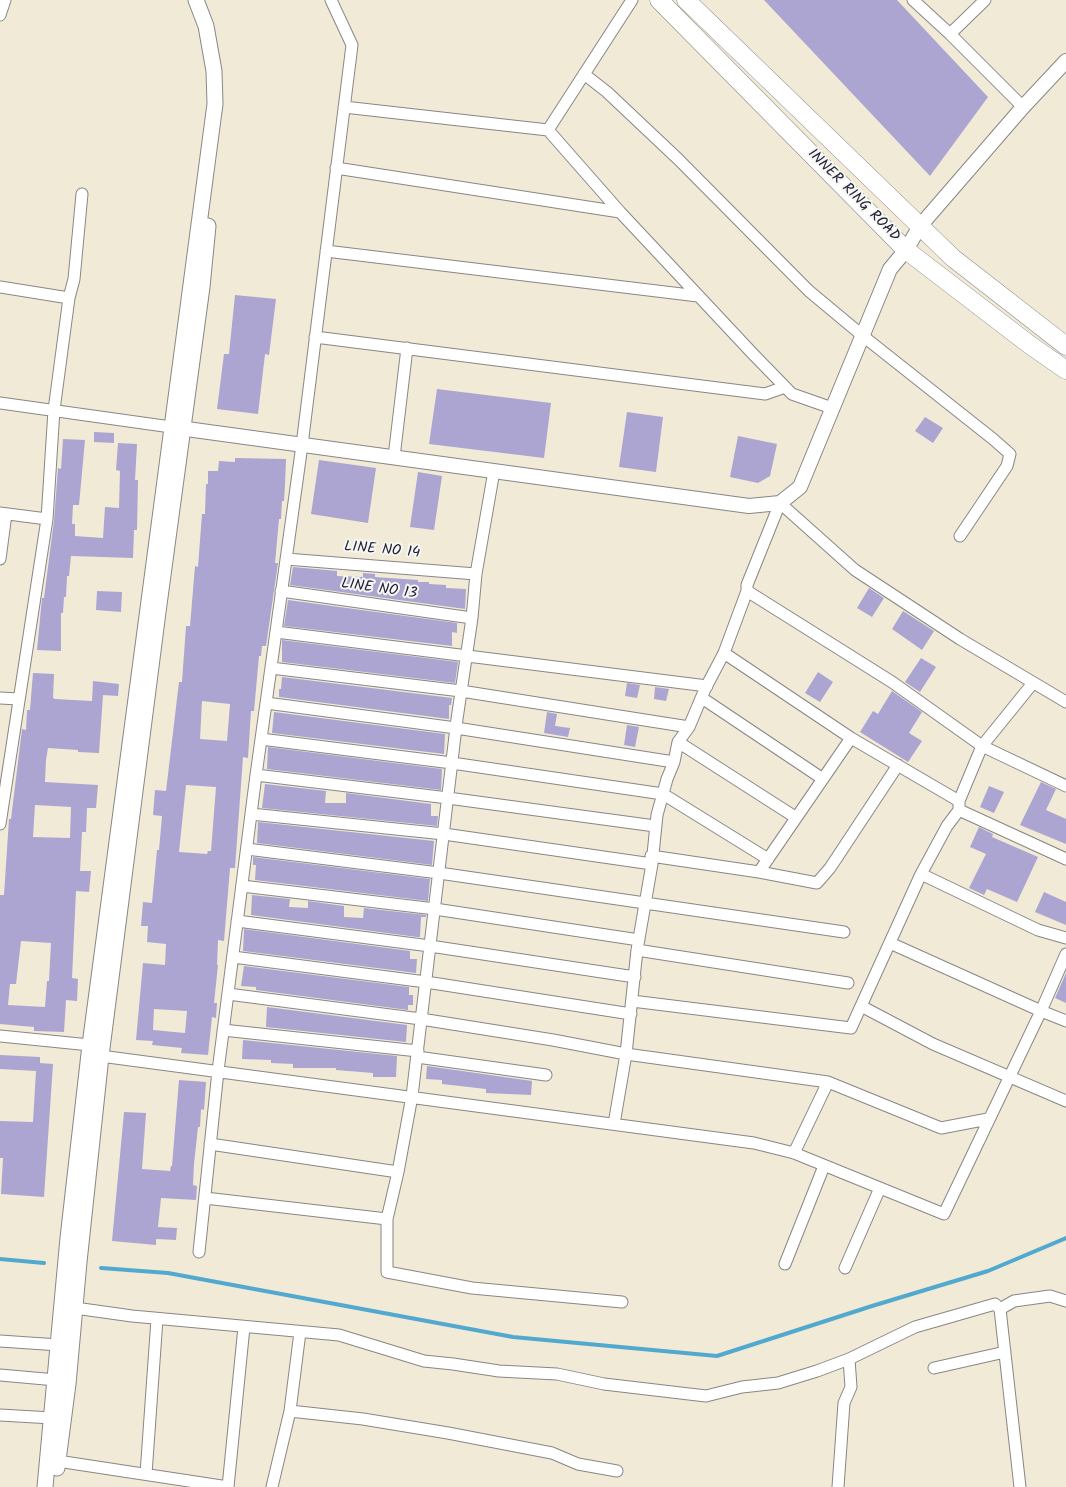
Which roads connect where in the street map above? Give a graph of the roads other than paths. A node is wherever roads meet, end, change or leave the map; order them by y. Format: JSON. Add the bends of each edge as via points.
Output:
{"nodes":[{"id":1,"x":5,"y":0,"type":"edge"},
{"id":2,"x":196,"y":0,"type":"edge"},
{"id":3,"x":204,"y":0,"type":"edge"},
{"id":4,"x":331,"y":0,"type":"edge"},
{"id":5,"x":632,"y":0,"type":"edge"},
{"id":6,"x":659,"y":0,"type":"edge"},
{"id":7,"x":686,"y":0,"type":"edge"},
{"id":8,"x":914,"y":0,"type":"edge"},
{"id":9,"x":984,"y":0,"type":"edge"},
{"id":10,"x":0,"y":15,"type":"edge"},
{"id":11,"x":950,"y":34,"type":"junction"},
{"id":12,"x":1066,"y":62,"type":"edge"},
{"id":13,"x":584,"y":74,"type":"junction"},
{"id":14,"x":344,"y":107,"type":"junction"},
{"id":15,"x":1022,"y":107,"type":"junction"},
{"id":16,"x":548,"y":130,"type":"junction"},
{"id":17,"x":336,"y":168,"type":"junction"},
{"id":18,"x":82,"y":194,"type":"dead end"},
{"id":19,"x":620,"y":212,"type":"junction"},
{"id":20,"x":920,"y":226,"type":"junction"},
{"id":21,"x":906,"y":250,"type":"junction"},
{"id":22,"x":326,"y":251,"type":"junction"},
{"id":23,"x":0,"y":288,"type":"edge"},
{"id":24,"x":698,"y":296,"type":"junction"},
{"id":25,"x":70,"y":298,"type":"junction"},
{"id":26,"x":863,"y":336,"type":"junction"},
{"id":27,"x":315,"y":337,"type":"junction"},
{"id":28,"x":1066,"y":346,"type":"edge"},
{"id":29,"x":408,"y":348,"type":"junction"},
{"id":30,"x":1066,"y":370,"type":"edge"},
{"id":31,"x":785,"y":387,"type":"junction"},
{"id":32,"x":0,"y":403,"type":"edge"},
{"id":33,"x":832,"y":408,"type":"junction"},
{"id":34,"x":54,"y":410,"type":"junction"},
{"id":35,"x":177,"y":427,"type":"junction"},
{"id":36,"x":302,"y":445,"type":"junction"},
{"id":37,"x":394,"y":457,"type":"junction"},
{"id":38,"x":494,"y":471,"type":"junction"},
{"id":39,"x":780,"y":503,"type":"junction"},
{"id":40,"x":3,"y":514,"type":"edge"},
{"id":41,"x":47,"y":519,"type":"junction"},
{"id":42,"x":960,"y":536,"type":"dead end"},
{"id":43,"x":286,"y":558,"type":"junction"},
{"id":44,"x":0,"y":559,"type":"edge"},
{"id":45,"x":476,"y":574,"type":"junction"},
{"id":46,"x":281,"y":591,"type":"junction"},
{"id":47,"x":747,"y":591,"type":"junction"},
{"id":48,"x":472,"y":618,"type":"junction"},
{"id":49,"x":276,"y":632,"type":"junction"},
{"id":50,"x":724,"y":653,"type":"junction"},
{"id":51,"x":467,"y":655,"type":"junction"},
{"id":52,"x":270,"y":668,"type":"junction"},
{"id":53,"x":1033,"y":683,"type":"junction"},
{"id":54,"x":707,"y":686,"type":"junction"},
{"id":55,"x":461,"y":691,"type":"junction"},
{"id":56,"x":0,"y":698,"type":"edge"},
{"id":57,"x":702,"y":698,"type":"junction"},
{"id":58,"x":19,"y":699,"type":"junction"},
{"id":59,"x":1066,"y":702,"type":"edge"},
{"id":60,"x":266,"y":704,"type":"junction"},
{"id":61,"x":689,"y":727,"type":"junction"},
{"id":62,"x":456,"y":728,"type":"junction"},
{"id":63,"x":851,"y":738,"type":"junction"},
{"id":64,"x":261,"y":739,"type":"junction"},
{"id":65,"x":678,"y":742,"type":"junction"},
{"id":66,"x":982,"y":746,"type":"junction"},
{"id":67,"x":674,"y":762,"type":"junction"},
{"id":68,"x":452,"y":763,"type":"junction"},
{"id":69,"x":898,"y":766,"type":"junction"},
{"id":70,"x":256,"y":775,"type":"junction"},
{"id":71,"x":823,"y":779,"type":"junction"},
{"id":72,"x":1066,"y":786,"type":"edge"},
{"id":73,"x":663,"y":794,"type":"junction"},
{"id":74,"x":448,"y":798,"type":"junction"},
{"id":75,"x":959,"y":805,"type":"junction"},
{"id":76,"x":251,"y":814,"type":"junction"},
{"id":77,"x":795,"y":817,"type":"junction"},
{"id":78,"x":0,"y":824,"type":"edge"},
{"id":79,"x":656,"y":826,"type":"junction"},
{"id":80,"x":444,"y":834,"type":"junction"},
{"id":81,"x":247,"y":849,"type":"junction"},
{"id":82,"x":768,"y":859,"type":"junction"},
{"id":83,"x":1066,"y":859,"type":"edge"},
{"id":84,"x":651,"y":860,"type":"junction"},
{"id":85,"x":759,"y":872,"type":"junction"},
{"id":86,"x":439,"y":873,"type":"junction"},
{"id":87,"x":922,"y":874,"type":"junction"},
{"id":88,"x":242,"y":886,"type":"junction"},
{"id":89,"x":644,"y":904,"type":"junction"},
{"id":90,"x":435,"y":909,"type":"junction"},
{"id":91,"x":237,"y":921,"type":"junction"},
{"id":92,"x":844,"y":932,"type":"dead end"},
{"id":93,"x":1066,"y":938,"type":"edge"},
{"id":94,"x":890,"y":944,"type":"junction"},
{"id":95,"x":638,"y":945,"type":"junction"},
{"id":96,"x":430,"y":946,"type":"junction"},
{"id":97,"x":1066,"y":954,"type":"edge"},
{"id":98,"x":233,"y":957,"type":"junction"},
{"id":99,"x":635,"y":977,"type":"junction"},
{"id":100,"x":426,"y":982,"type":"junction"},
{"id":101,"x":848,"y":983,"type":"dead end"},
{"id":102,"x":228,"y":994,"type":"junction"},
{"id":103,"x":632,"y":1001,"type":"junction"},
{"id":104,"x":861,"y":1006,"type":"junction"},
{"id":105,"x":1041,"y":1011,"type":"junction"},
{"id":106,"x":631,"y":1014,"type":"junction"},
{"id":107,"x":421,"y":1019,"type":"junction"},
{"id":108,"x":1066,"y":1021,"type":"edge"},
{"id":109,"x":223,"y":1030,"type":"junction"},
{"id":110,"x":0,"y":1036,"type":"edge"},
{"id":111,"x":94,"y":1051,"type":"junction"},
{"id":112,"x":417,"y":1054,"type":"junction"},
{"id":113,"x":626,"y":1054,"type":"junction"},
{"id":114,"x":218,"y":1071,"type":"junction"},
{"id":115,"x":546,"y":1075,"type":"dead end"},
{"id":116,"x":1009,"y":1077,"type":"junction"},
{"id":117,"x":828,"y":1082,"type":"junction"},
{"id":118,"x":412,"y":1096,"type":"junction"},
{"id":119,"x":1066,"y":1101,"type":"edge"},
{"id":120,"x":988,"y":1120,"type":"junction"},
{"id":121,"x":614,"y":1124,"type":"junction"},
{"id":122,"x":210,"y":1144,"type":"junction"},
{"id":123,"x":794,"y":1153,"type":"junction"},
{"id":124,"x":824,"y":1166,"type":"junction"},
{"id":125,"x":398,"y":1172,"type":"junction"},
{"id":126,"x":880,"y":1188,"type":"junction"},
{"id":127,"x":205,"y":1198,"type":"junction"},
{"id":128,"x":387,"y":1219,"type":"junction"},
{"id":129,"x":199,"y":1252,"type":"dead end"},
{"id":130,"x":73,"y":1261,"type":"junction"},
{"id":131,"x":785,"y":1264,"type":"dead end"},
{"id":132,"x":845,"y":1268,"type":"dead end"},
{"id":133,"x":1066,"y":1301,"type":"edge"},
{"id":134,"x":622,"y":1302,"type":"dead end"},
{"id":135,"x":76,"y":1308,"type":"junction"},
{"id":136,"x":1000,"y":1309,"type":"junction"},
{"id":137,"x":157,"y":1319,"type":"junction"},
{"id":138,"x":244,"y":1327,"type":"junction"},
{"id":139,"x":300,"y":1332,"type":"junction"},
{"id":140,"x":0,"y":1341,"type":"edge"},
{"id":141,"x":59,"y":1345,"type":"junction"},
{"id":142,"x":1005,"y":1352,"type":"junction"},
{"id":143,"x":849,"y":1360,"type":"junction"},
{"id":144,"x":934,"y":1368,"type":"dead end"},
{"id":145,"x":0,"y":1375,"type":"edge"},
{"id":146,"x":56,"y":1380,"type":"junction"},
{"id":147,"x":290,"y":1410,"type":"junction"},
{"id":148,"x":0,"y":1415,"type":"edge"},
{"id":149,"x":52,"y":1418,"type":"junction"},
{"id":150,"x":53,"y":1460,"type":"junction"},
{"id":151,"x":617,"y":1471,"type":"dead end"},
{"id":152,"x":152,"y":1479,"type":"edge"},
{"id":153,"x":45,"y":1487,"type":"edge"},
{"id":154,"x":55,"y":1487,"type":"edge"},
{"id":155,"x":225,"y":1487,"type":"edge"},
{"id":156,"x":272,"y":1487,"type":"edge"},
{"id":157,"x":838,"y":1487,"type":"edge"},
{"id":158,"x":1020,"y":1487,"type":"edge"}],
"edges":[{"from":1,"to":10,"type":"street"},
{"from":2,"to":35,"type":"main road","via":[[206,26],[214,71],[215,104]]},
{"from":3,"to":35,"type":"main road","via":[[216,36],[223,80],[220,137],[202,288]]},
{"from":4,"to":14,"type":"street","via":[[352,45]]},
{"from":5,"to":13,"type":"street"},
{"from":6,"to":21,"type":"highway","name":"INNER RING ROAD"},
{"from":7,"to":20,"type":"highway","name":"INNER RING ROAD"},
{"from":8,"to":11,"type":"street"},
{"from":9,"to":11,"type":"street"},
{"from":11,"to":15,"type":"street"},
{"from":12,"to":15,"type":"street"},
{"from":13,"to":16,"type":"street"},
{"from":13,"to":26,"type":"street","via":[[670,152],[809,291]]},
{"from":14,"to":16,"type":"street"},
{"from":14,"to":17,"type":"street"},
{"from":15,"to":20,"type":"street"},
{"from":16,"to":19,"type":"street"},
{"from":17,"to":19,"type":"street"},
{"from":17,"to":22,"type":"street"},
{"from":18,"to":25,"type":"street"},
{"from":19,"to":24,"type":"street"},
{"from":20,"to":21,"type":"street"},
{"from":20,"to":28,"type":"highway","name":"INNER RING ROAD","via":[[952,258]]},
{"from":21,"to":26,"type":"street","via":[[890,269]]},
{"from":21,"to":30,"type":"highway","name":"INNER RING ROAD"},
{"from":22,"to":24,"type":"street"},
{"from":22,"to":27,"type":"street"},
{"from":23,"to":25,"type":"street"},
{"from":24,"to":31,"type":"street"},
{"from":25,"to":34,"type":"street"},
{"from":26,"to":33,"type":"street"},
{"from":26,"to":42,"type":"street","via":[[1010,454],[1007,466]]},
{"from":27,"to":29,"type":"street"},
{"from":27,"to":36,"type":"street"},
{"from":29,"to":31,"type":"street","via":[[765,394]]},
{"from":29,"to":37,"type":"street"},
{"from":31,"to":33,"type":"street","via":[[792,394]]},
{"from":32,"to":34,"type":"street"},
{"from":33,"to":39,"type":"street","via":[[800,487]]},
{"from":34,"to":35,"type":"street"},
{"from":34,"to":41,"type":"street"},
{"from":35,"to":36,"type":"street"},
{"from":35,"to":111,"type":"main road"},
{"from":36,"to":37,"type":"street"},
{"from":36,"to":43,"type":"street"},
{"from":37,"to":38,"type":"street"},
{"from":38,"to":39,"type":"street","via":[[749,506]]},
{"from":38,"to":45,"type":"street"},
{"from":39,"to":47,"type":"street"},
{"from":39,"to":53,"type":"street","via":[[855,570]]},
{"from":40,"to":41,"type":"street"},
{"from":40,"to":44,"type":"street"},
{"from":41,"to":58,"type":"street"},
{"from":43,"to":45,"type":"street","name":"LINE NO 14"},
{"from":43,"to":46,"type":"street"},
{"from":45,"to":48,"type":"street"},
{"from":46,"to":48,"type":"street","name":"LINE NO 13"},
{"from":46,"to":49,"type":"street"},
{"from":47,"to":50,"type":"street"},
{"from":47,"to":66,"type":"street","via":[[892,682]]},
{"from":48,"to":51,"type":"street"},
{"from":49,"to":51,"type":"street"},
{"from":49,"to":52,"type":"street"},
{"from":50,"to":54,"type":"street"},
{"from":50,"to":63,"type":"street"},
{"from":51,"to":54,"type":"street"},
{"from":51,"to":55,"type":"street"},
{"from":52,"to":55,"type":"street"},
{"from":52,"to":60,"type":"street"},
{"from":53,"to":59,"type":"street"},
{"from":53,"to":66,"type":"street"},
{"from":54,"to":57,"type":"street"},
{"from":55,"to":61,"type":"street"},
{"from":55,"to":62,"type":"street"},
{"from":56,"to":58,"type":"street"},
{"from":57,"to":61,"type":"street"},
{"from":57,"to":71,"type":"street"},
{"from":58,"to":78,"type":"street"},
{"from":60,"to":62,"type":"street"},
{"from":60,"to":64,"type":"street"},
{"from":61,"to":65,"type":"street"},
{"from":62,"to":67,"type":"street"},
{"from":62,"to":68,"type":"street"},
{"from":63,"to":69,"type":"street"},
{"from":63,"to":71,"type":"street"},
{"from":64,"to":68,"type":"street"},
{"from":64,"to":70,"type":"street"},
{"from":65,"to":67,"type":"street"},
{"from":65,"to":77,"type":"street"},
{"from":66,"to":72,"type":"street"},
{"from":66,"to":75,"type":"street"},
{"from":67,"to":73,"type":"street"},
{"from":68,"to":73,"type":"street"},
{"from":68,"to":74,"type":"street"},
{"from":69,"to":75,"type":"street"},
{"from":69,"to":85,"type":"street","via":[[817,883]]},
{"from":70,"to":74,"type":"street"},
{"from":70,"to":76,"type":"street"},
{"from":71,"to":77,"type":"street"},
{"from":73,"to":79,"type":"street"},
{"from":73,"to":82,"type":"street"},
{"from":74,"to":79,"type":"street"},
{"from":74,"to":80,"type":"street"},
{"from":75,"to":83,"type":"street"},
{"from":75,"to":87,"type":"street"},
{"from":76,"to":80,"type":"street"},
{"from":76,"to":81,"type":"street"},
{"from":77,"to":82,"type":"street"},
{"from":79,"to":84,"type":"street"},
{"from":80,"to":84,"type":"street"},
{"from":80,"to":86,"type":"street"},
{"from":81,"to":86,"type":"street"},
{"from":81,"to":88,"type":"street"},
{"from":82,"to":85,"type":"street"},
{"from":84,"to":85,"type":"street"},
{"from":84,"to":89,"type":"street"},
{"from":86,"to":89,"type":"street"},
{"from":86,"to":90,"type":"street"},
{"from":87,"to":93,"type":"street","via":[[1038,930]]},
{"from":87,"to":94,"type":"street"},
{"from":88,"to":90,"type":"street"},
{"from":88,"to":91,"type":"street"},
{"from":89,"to":92,"type":"street"},
{"from":89,"to":95,"type":"street"},
{"from":90,"to":95,"type":"street"},
{"from":90,"to":96,"type":"street"},
{"from":91,"to":96,"type":"street"},
{"from":91,"to":98,"type":"street"},
{"from":94,"to":104,"type":"street"},
{"from":94,"to":105,"type":"street"},
{"from":95,"to":99,"type":"street"},
{"from":95,"to":101,"type":"street"},
{"from":96,"to":99,"type":"street"},
{"from":96,"to":100,"type":"street"},
{"from":97,"to":105,"type":"street"},
{"from":98,"to":100,"type":"street"},
{"from":98,"to":102,"type":"street"},
{"from":99,"to":103,"type":"street"},
{"from":100,"to":106,"type":"street"},
{"from":100,"to":107,"type":"street"},
{"from":102,"to":107,"type":"street"},
{"from":102,"to":109,"type":"street"},
{"from":103,"to":104,"type":"street","via":[[851,1028]]},
{"from":103,"to":106,"type":"street"},
{"from":104,"to":116,"type":"street","via":[[933,1044]]},
{"from":105,"to":108,"type":"street"},
{"from":105,"to":116,"type":"street"},
{"from":106,"to":113,"type":"street"},
{"from":107,"to":112,"type":"street"},
{"from":107,"to":113,"type":"street"},
{"from":109,"to":112,"type":"street"},
{"from":109,"to":114,"type":"street"},
{"from":110,"to":111,"type":"street"},
{"from":111,"to":114,"type":"street"},
{"from":111,"to":130,"type":"main road"},
{"from":112,"to":115,"type":"street"},
{"from":112,"to":118,"type":"street"},
{"from":113,"to":117,"type":"street"},
{"from":113,"to":121,"type":"street"},
{"from":114,"to":118,"type":"street"},
{"from":114,"to":122,"type":"street"},
{"from":116,"to":119,"type":"street"},
{"from":116,"to":120,"type":"street"},
{"from":117,"to":120,"type":"street","via":[[942,1128]]},
{"from":117,"to":123,"type":"street"},
{"from":118,"to":121,"type":"street"},
{"from":118,"to":125,"type":"street"},
{"from":120,"to":126,"type":"street","via":[[944,1214]]},
{"from":121,"to":123,"type":"street","via":[[754,1143]]},
{"from":122,"to":125,"type":"street"},
{"from":122,"to":127,"type":"street"},
{"from":123,"to":124,"type":"street"},
{"from":124,"to":126,"type":"street"},
{"from":124,"to":131,"type":"street"},
{"from":125,"to":128,"type":"street"},
{"from":126,"to":132,"type":"street"},
{"from":127,"to":128,"type":"street"},
{"from":127,"to":129,"type":"street"},
{"from":128,"to":134,"type":"street","via":[[387,1272],[472,1288]]},
{"from":130,"to":135,"type":"main road"},
{"from":130,"to":141,"type":"main road"},
{"from":133,"to":136,"type":"street","via":[[1050,1296],[1014,1301]]},
{"from":135,"to":137,"type":"street"},
{"from":135,"to":150,"type":"main road","via":[[68,1384]]},
{"from":136,"to":142,"type":"street"},
{"from":136,"to":143,"type":"street","via":[[995,1304],[914,1327]]},
{"from":137,"to":138,"type":"street"},
{"from":137,"to":152,"type":"street"},
{"from":138,"to":139,"type":"street"},
{"from":138,"to":155,"type":"street"},
{"from":139,"to":143,"type":"street","via":[[339,1335],[424,1361],[499,1371],[557,1374],[604,1384],[706,1396],[778,1383]]},
{"from":139,"to":147,"type":"street"},
{"from":140,"to":141,"type":"street"},
{"from":141,"to":146,"type":"main road"},
{"from":142,"to":144,"type":"street"},
{"from":142,"to":158,"type":"street"},
{"from":143,"to":157,"type":"street","via":[[851,1386],[844,1403]]},
{"from":145,"to":146,"type":"street"},
{"from":146,"to":149,"type":"main road"},
{"from":147,"to":151,"type":"street","via":[[458,1435],[552,1453],[578,1464]]},
{"from":147,"to":156,"type":"street"},
{"from":148,"to":149,"type":"street"},
{"from":149,"to":150,"type":"main road"},
{"from":150,"to":152,"type":"street"},
{"from":150,"to":153,"type":"main road"},
{"from":150,"to":154,"type":"main road"},
{"from":152,"to":155,"type":"street"}]}
